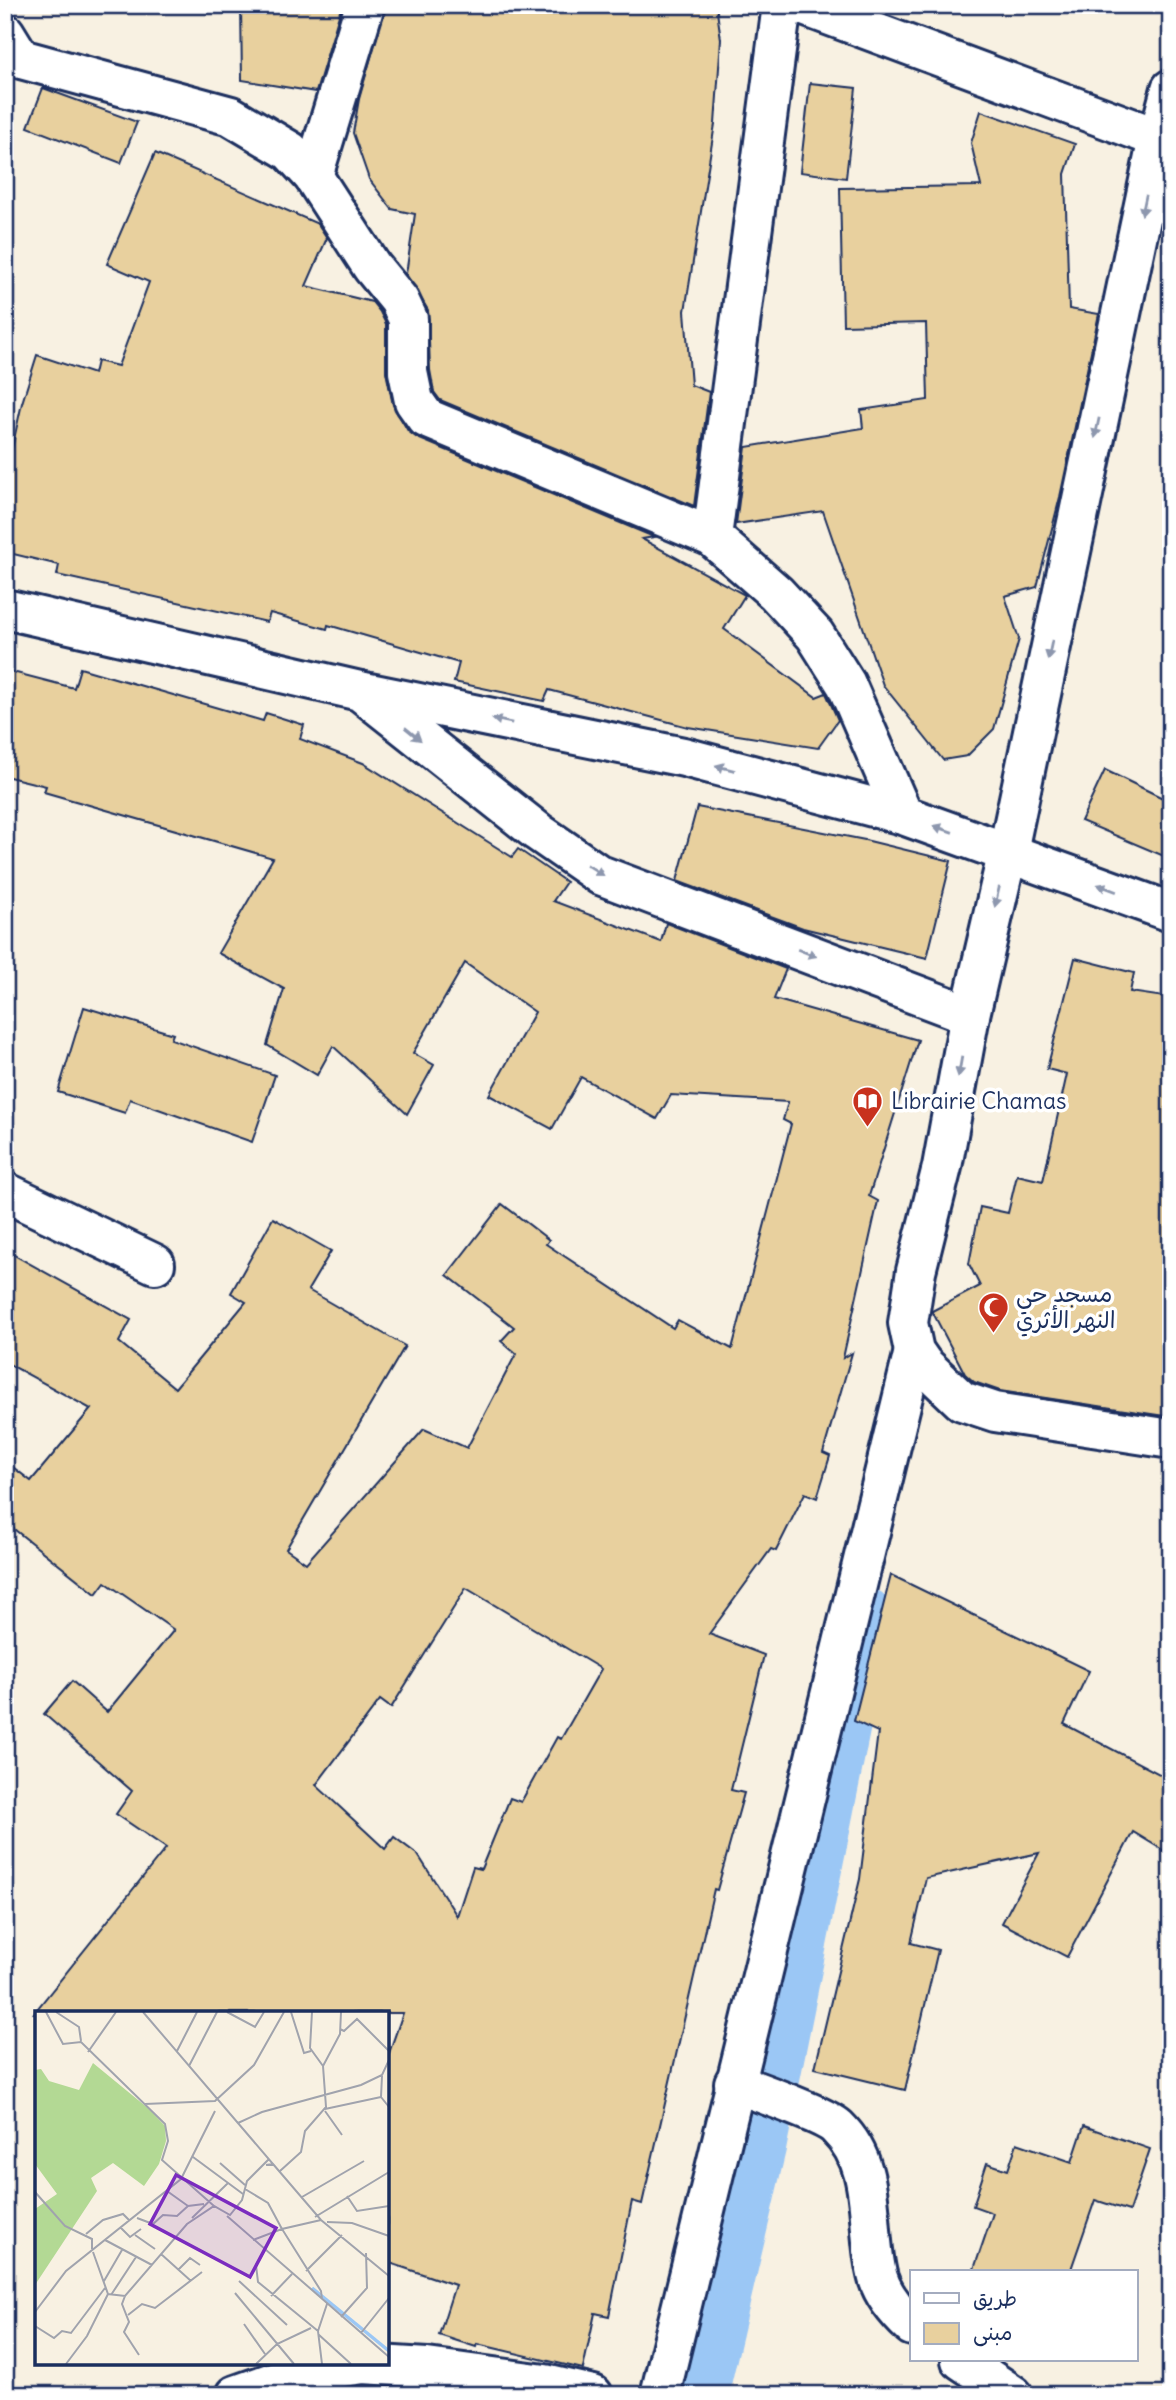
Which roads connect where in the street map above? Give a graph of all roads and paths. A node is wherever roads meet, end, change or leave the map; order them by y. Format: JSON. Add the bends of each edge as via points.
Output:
{"nodes":[{"id":1,"x":365,"y":5,"type":"edge"},
{"id":2,"x":782,"y":5,"type":"edge"},
{"id":3,"x":801,"y":5,"type":"edge"},
{"id":4,"x":5,"y":33,"type":"edge"},
{"id":5,"x":1171,"y":89,"type":"edge"},
{"id":6,"x":1164,"y":139,"type":"edge"},
{"id":7,"x":313,"y":176,"type":"junction"},
{"id":8,"x":712,"y":537,"type":"junction"},
{"id":9,"x":5,"y":609,"type":"edge"},
{"id":10,"x":360,"y":691,"type":"junction"},
{"id":11,"x":903,"y":815,"type":"junction"},
{"id":12,"x":1008,"y":851,"type":"junction"},
{"id":13,"x":1171,"y":912,"type":"edge"},
{"id":14,"x":970,"y":1015,"type":"junction"},
{"id":15,"x":5,"y":1192,"type":"edge"},
{"id":16,"x":155,"y":1264,"type":"dead end"},
{"id":17,"x":914,"y":1351,"type":"junction"},
{"id":18,"x":1171,"y":1439,"type":"edge"},
{"id":19,"x":749,"y":2089,"type":"junction"},
{"id":20,"x":910,"y":2324,"type":"edge"},
{"id":21,"x":964,"y":2362,"type":"edge"},
{"id":22,"x":357,"y":2365,"type":"edge"},
{"id":23,"x":379,"y":2365,"type":"edge"},
{"id":24,"x":236,"y":2395,"type":"edge"},
{"id":25,"x":593,"y":2395,"type":"edge"},
{"id":26,"x":660,"y":2395,"type":"edge"},
{"id":27,"x":1013,"y":2395,"type":"edge"}],
"edges":[{"from":1,"to":7,"type":"street"},
{"from":2,"to":8,"type":"street"},
{"from":3,"to":6,"type":"street"},
{"from":4,"to":7,"type":"street","via":[[21,59],[232,116],[290,151]]},
{"from":5,"to":6,"type":"street"},
{"from":6,"to":12,"type":"street","one_way":true},
{"from":7,"to":8,"type":"street","via":[[408,319],[408,372],[414,401],[426,418]]},
{"from":8,"to":11,"type":"street","via":[[776,593],[815,635],[846,684]]},
{"from":9,"to":10,"type":"street"},
{"from":11,"to":10,"type":"street","one_way":true,"via":[[684,757]]},
{"from":10,"to":14,"type":"street","one_way":true,"via":[[538,832],[600,875]]},
{"from":12,"to":11,"type":"street","one_way":true},
{"from":13,"to":12,"type":"street","one_way":true},
{"from":12,"to":14,"type":"street","one_way":true},
{"from":14,"to":17,"type":"street","one_way":true,"via":[[942,1167],[916,1270],[908,1323]]},
{"from":15,"to":16,"type":"street"},
{"from":17,"to":18,"type":"street","via":[[962,1401],[995,1412]]},
{"from":17,"to":19,"type":"street"},
{"from":19,"to":20,"type":"street","via":[[836,2125],[855,2152],[865,2179],[878,2279],[896,2312]]},
{"from":19,"to":26,"type":"street"},
{"from":21,"to":27,"type":"street"},
{"from":22,"to":24,"type":"street","via":[[293,2375]]},
{"from":23,"to":25,"type":"street","via":[[545,2384]]}]}
